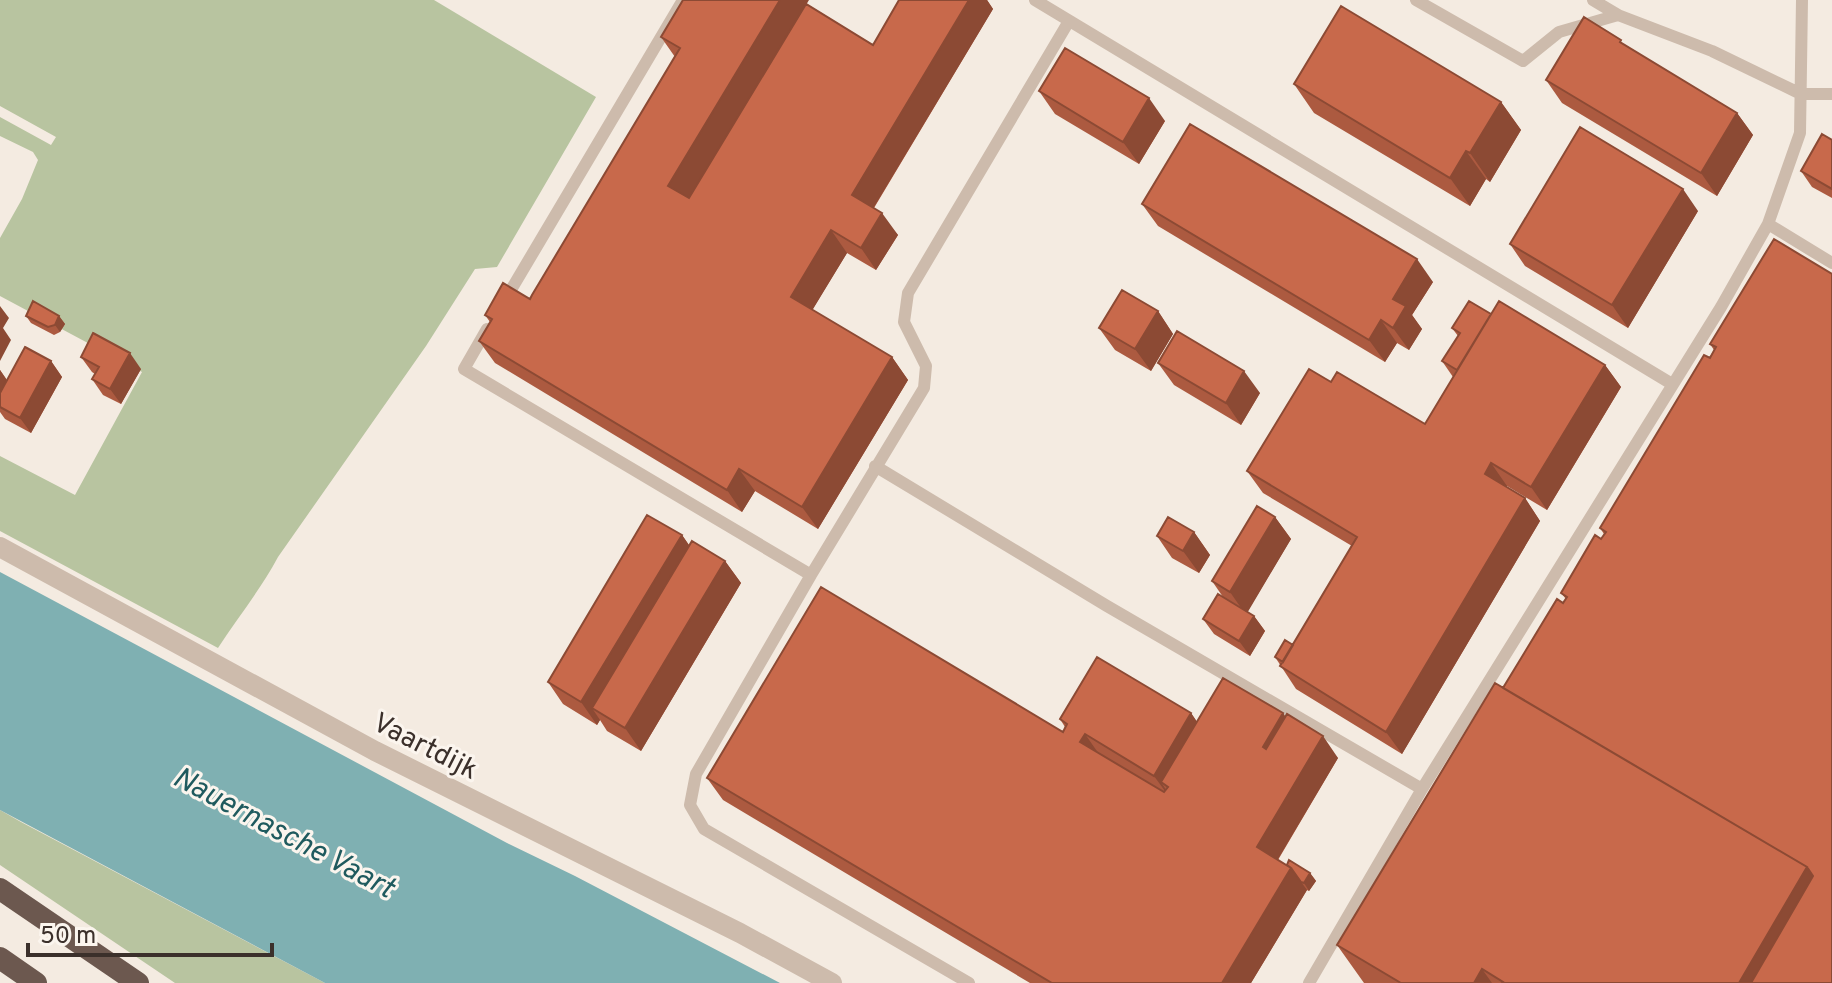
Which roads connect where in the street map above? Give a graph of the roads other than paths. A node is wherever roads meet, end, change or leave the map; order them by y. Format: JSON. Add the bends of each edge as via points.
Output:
{"nodes":[{"id":1,"x":683,"y":0,"type":"edge"},
{"id":2,"x":1035,"y":0,"type":"edge"},
{"id":3,"x":1416,"y":0,"type":"edge"},
{"id":4,"x":1593,"y":0,"type":"edge"},
{"id":5,"x":1802,"y":0,"type":"edge"},
{"id":6,"x":1618,"y":15,"type":"junction"},
{"id":7,"x":1069,"y":21,"type":"junction"},
{"id":8,"x":1801,"y":94,"type":"junction"},
{"id":9,"x":1832,"y":94,"type":"edge"},
{"id":10,"x":1768,"y":224,"type":"junction"},
{"id":11,"x":1832,"y":263,"type":"edge"},
{"id":12,"x":1672,"y":384,"type":"junction"},
{"id":13,"x":875,"y":466,"type":"junction"},
{"id":14,"x":0,"y":547,"type":"edge"},
{"id":15,"x":811,"y":575,"type":"junction"},
{"id":16,"x":1422,"y":789,"type":"junction"},
{"id":17,"x":0,"y":889,"type":"edge"},
{"id":18,"x":0,"y":958,"type":"edge"},
{"id":19,"x":36,"y":983,"type":"edge"},
{"id":20,"x":138,"y":983,"type":"edge"},
{"id":21,"x":832,"y":983,"type":"edge"},
{"id":22,"x":969,"y":983,"type":"edge"},
{"id":23,"x":1309,"y":983,"type":"edge"}],
"edges":[{"from":1,"to":15,"type":"lane","via":[[464,369]]},
{"from":2,"to":7,"type":"lane"},
{"from":3,"to":6,"type":"lane","via":[[1523,61],[1559,32]]},
{"from":4,"to":6,"type":"lane"},
{"from":5,"to":8,"type":"lane"},
{"from":6,"to":8,"type":"lane","via":[[1712,51]]},
{"from":7,"to":12,"type":"lane"},
{"from":7,"to":13,"type":"lane","via":[[908,293],[904,322],[926,366],[924,388]]},
{"from":8,"to":9,"type":"lane"},
{"from":8,"to":10,"type":"lane","via":[[1800,133]]},
{"from":10,"to":11,"type":"lane"},
{"from":10,"to":12,"type":"lane"},
{"from":12,"to":16,"type":"lane"},
{"from":13,"to":15,"type":"lane"},
{"from":13,"to":16,"type":"lane"},
{"from":14,"to":21,"type":"street","name":"Vaartdijk","via":[[375,751]]},
{"from":15,"to":22,"type":"lane","via":[[696,774],[690,805],[704,829]]},
{"from":16,"to":23,"type":"lane"},
{"from":17,"to":20,"type":"highway"},
{"from":18,"to":19,"type":"highway"}]}
